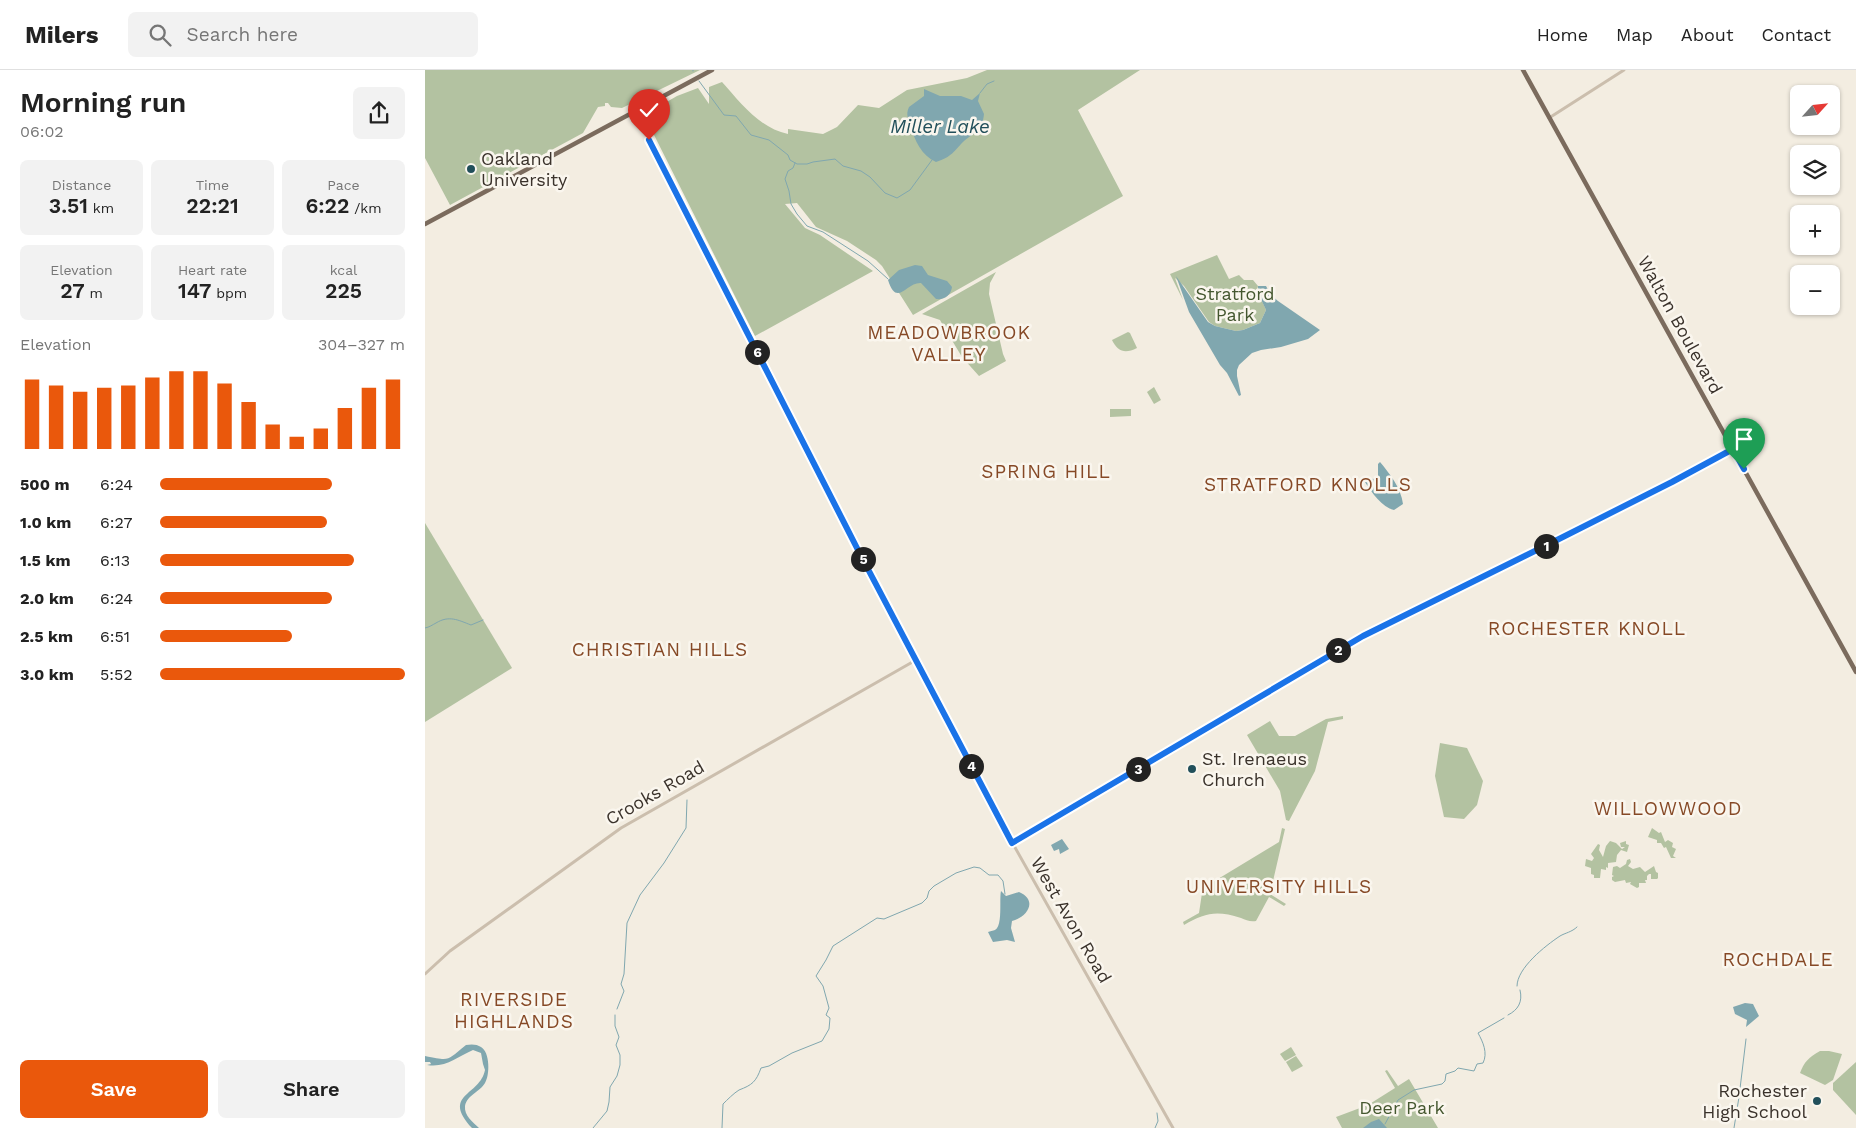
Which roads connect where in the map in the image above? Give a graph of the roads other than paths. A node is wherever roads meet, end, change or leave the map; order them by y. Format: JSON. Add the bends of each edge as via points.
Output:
{"nodes":[{"id":1,"x":711,"y":70,"type":"edge"},
{"id":2,"x":1523,"y":70,"type":"edge"},
{"id":3,"x":1624,"y":70,"type":"edge"},
{"id":4,"x":633,"y":111,"type":"junction"},
{"id":5,"x":1549,"y":118,"type":"junction"},
{"id":6,"x":425,"y":224,"type":"edge"},
{"id":7,"x":1733,"y":449,"type":"junction"},
{"id":8,"x":916,"y":660,"type":"junction"},
{"id":9,"x":1856,"y":672,"type":"edge"},
{"id":10,"x":1012,"y":843,"type":"junction"},
{"id":11,"x":425,"y":974,"type":"edge"},
{"id":12,"x":1173,"y":1128,"type":"edge"}],
"edges":[{"from":1,"to":4,"type":"main road"},
{"from":2,"to":5,"type":"main road","name":"Walton Boulevard"},
{"from":3,"to":5,"type":"street"},
{"from":4,"to":6,"type":"main road"},
{"from":4,"to":8,"type":"street","name":"West Avon Road"},
{"from":5,"to":7,"type":"main road","name":"Walton Boulevard"},
{"from":7,"to":9,"type":"main road","name":"Walton Boulevard"},
{"from":7,"to":10,"type":"street","via":[[1547,546],[1363,636]]},
{"from":8,"to":10,"type":"street","name":"West Avon Road"},
{"from":8,"to":11,"type":"street","name":"Crooks Road","via":[[621,828],[449,951]]},
{"from":10,"to":12,"type":"street","name":"West Avon Road"}]}
